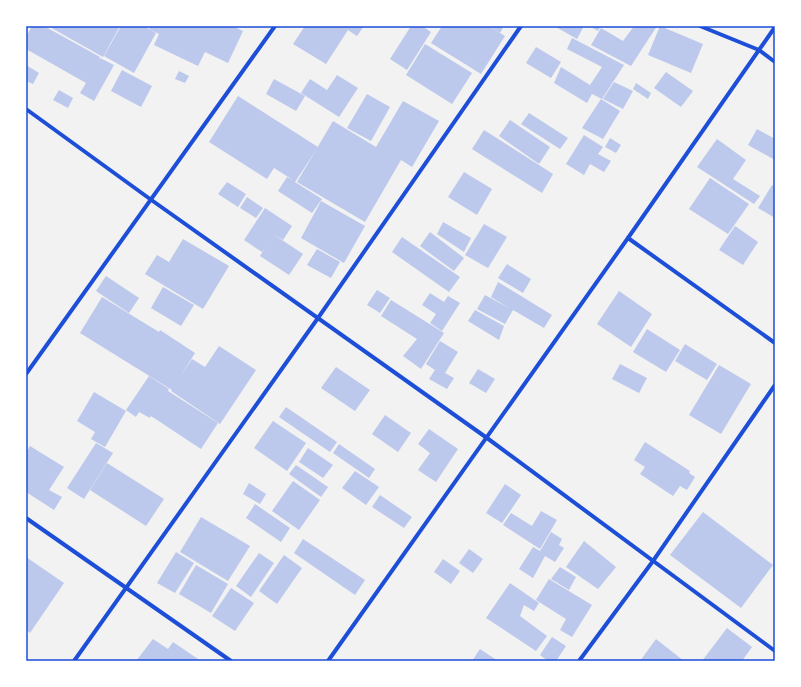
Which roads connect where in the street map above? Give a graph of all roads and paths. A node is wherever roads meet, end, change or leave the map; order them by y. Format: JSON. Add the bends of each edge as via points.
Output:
{"nodes":[{"id":1,"x":275,"y":26,"type":"edge"},
{"id":2,"x":521,"y":26,"type":"edge"},
{"id":3,"x":700,"y":26,"type":"edge"},
{"id":4,"x":775,"y":27,"type":"edge"},
{"id":5,"x":759,"y":50,"type":"junction"},
{"id":6,"x":775,"y":62,"type":"edge"},
{"id":7,"x":26,"y":109,"type":"edge"},
{"id":8,"x":150,"y":199,"type":"junction"},
{"id":9,"x":628,"y":238,"type":"junction"},
{"id":10,"x":318,"y":318,"type":"junction"},
{"id":11,"x":775,"y":343,"type":"edge"},
{"id":12,"x":26,"y":374,"type":"edge"},
{"id":13,"x":775,"y":385,"type":"edge"},
{"id":14,"x":487,"y":438,"type":"junction"},
{"id":15,"x":26,"y":518,"type":"edge"},
{"id":16,"x":653,"y":561,"type":"junction"},
{"id":17,"x":127,"y":587,"type":"junction"},
{"id":18,"x":775,"y":651,"type":"edge"},
{"id":19,"x":74,"y":661,"type":"edge"},
{"id":20,"x":231,"y":661,"type":"edge"},
{"id":21,"x":328,"y":661,"type":"edge"},
{"id":22,"x":579,"y":661,"type":"edge"}],
"edges":[{"from":1,"to":8,"type":"street"},
{"from":2,"to":10,"type":"street"},
{"from":3,"to":5,"type":"street"},
{"from":4,"to":5,"type":"street"},
{"from":5,"to":6,"type":"street"},
{"from":5,"to":9,"type":"street"},
{"from":7,"to":8,"type":"street"},
{"from":8,"to":10,"type":"street"},
{"from":8,"to":12,"type":"street"},
{"from":9,"to":11,"type":"street"},
{"from":9,"to":14,"type":"street"},
{"from":10,"to":14,"type":"street"},
{"from":10,"to":17,"type":"street"},
{"from":13,"to":16,"type":"street"},
{"from":14,"to":16,"type":"street"},
{"from":14,"to":21,"type":"street"},
{"from":15,"to":17,"type":"street"},
{"from":16,"to":18,"type":"street"},
{"from":16,"to":22,"type":"street"},
{"from":17,"to":19,"type":"street"},
{"from":17,"to":20,"type":"street"}]}
